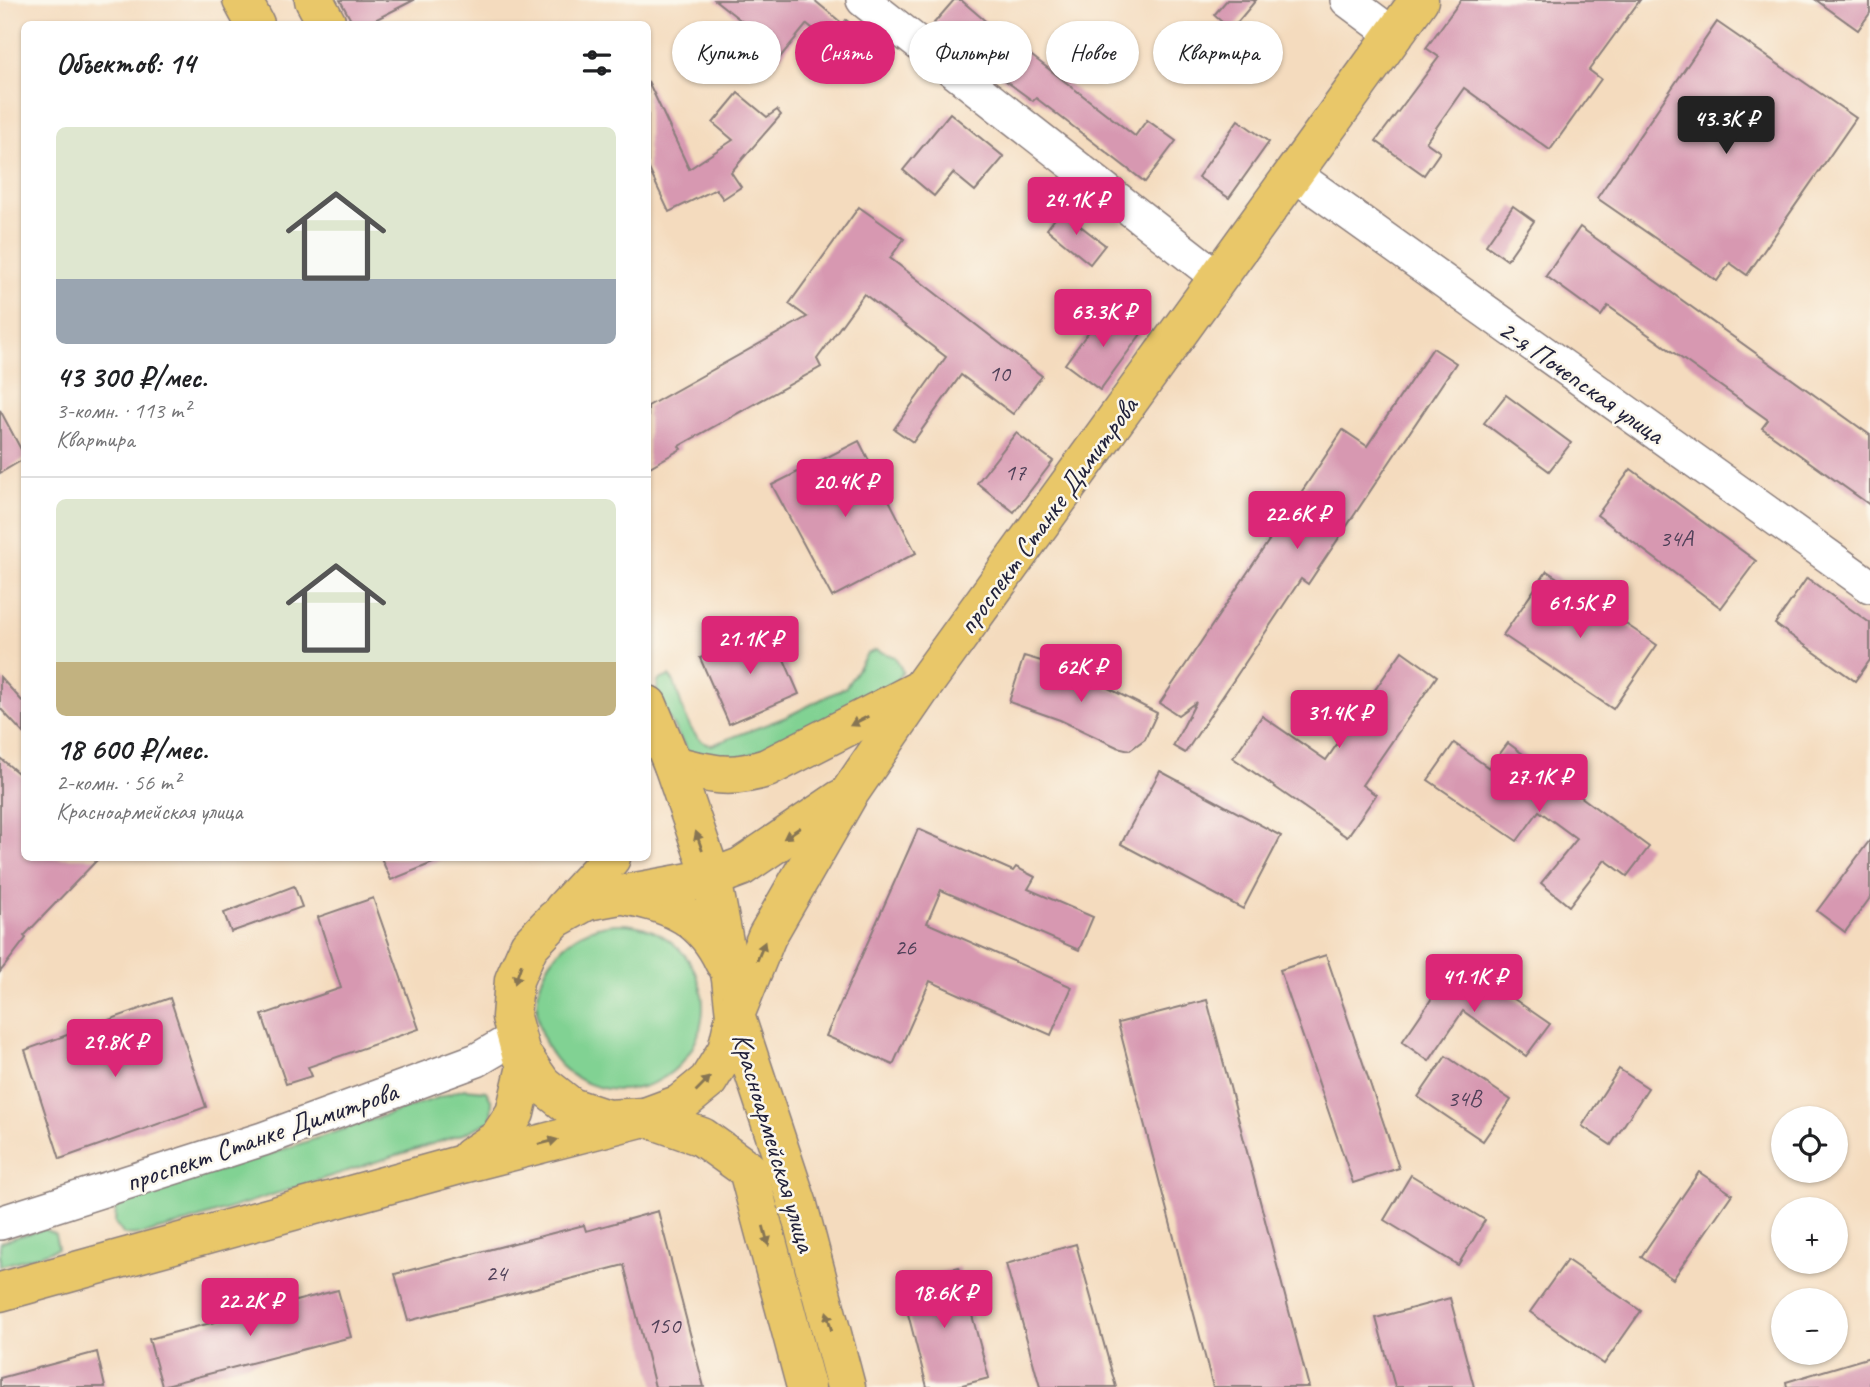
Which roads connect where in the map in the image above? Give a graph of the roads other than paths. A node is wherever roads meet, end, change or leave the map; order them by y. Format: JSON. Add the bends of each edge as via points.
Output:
{"nodes":[{"id":1,"x":242,"y":0,"type":"edge"},
{"id":2,"x":314,"y":0,"type":"edge"},
{"id":3,"x":863,"y":0,"type":"edge"},
{"id":4,"x":1347,"y":0,"type":"edge"},
{"id":5,"x":1419,"y":0,"type":"edge"},
{"id":6,"x":253,"y":21,"type":"edge"},
{"id":7,"x":325,"y":21,"type":"edge"},
{"id":8,"x":1394,"y":36,"type":"junction"},
{"id":9,"x":1294,"y":174,"type":"junction"},
{"id":10,"x":1217,"y":277,"type":"junction"},
{"id":11,"x":1870,"y":586,"type":"edge"},
{"id":12,"x":920,"y":690,"type":"junction"},
{"id":13,"x":651,"y":712,"type":"edge"},
{"id":14,"x":673,"y":765,"type":"junction"},
{"id":15,"x":848,"y":794,"type":"junction"},
{"id":16,"x":608,"y":861,"type":"edge"},
{"id":17,"x":712,"y":878,"type":"junction"},
{"id":18,"x":623,"y":895,"type":"junction"},
{"id":19,"x":555,"y":919,"type":"junction"},
{"id":20,"x":733,"y":997,"type":"junction"},
{"id":21,"x":522,"y":1049,"type":"junction"},
{"id":22,"x":645,"y":1117,"type":"junction"},
{"id":23,"x":459,"y":1165,"type":"junction"},
{"id":24,"x":0,"y":1223,"type":"edge"},
{"id":25,"x":0,"y":1292,"type":"edge"},
{"id":26,"x":806,"y":1387,"type":"edge"},
{"id":27,"x":846,"y":1387,"type":"edge"}],
"edges":[{"from":1,"to":6,"type":"main road"},
{"from":2,"to":7,"type":"main road"},
{"from":3,"to":10,"type":"street"},
{"from":4,"to":8,"type":"street"},
{"from":5,"to":8,"type":"main road","name":"проспект Станке Димитрова"},
{"from":8,"to":9,"type":"main road","name":"проспект Станке Димитрова"},
{"from":9,"to":10,"type":"main road","name":"проспект Станке Димитрова"},
{"from":9,"to":11,"type":"street","name":"2-я Почепская улица"},
{"from":10,"to":12,"type":"main road","name":"проспект Станке Димитрова"},
{"from":12,"to":14,"type":"main road","name":"проспект Станке Димитрова","one_way":true,"via":[[758,771],[725,777]]},
{"from":12,"to":15,"type":"main road","name":"проспект Станке Димитрова"},
{"from":13,"to":14,"type":"main road"},
{"from":17,"to":14,"type":"main road","one_way":true},
{"from":15,"to":17,"type":"main road","one_way":true,"via":[[741,867]]},
{"from":20,"to":15,"type":"main road","name":"Красноармейская улица","one_way":true},
{"from":16,"to":19,"type":"main road"},
{"from":17,"to":18,"type":"main road"},
{"from":17,"to":20,"type":"main road"},
{"from":18,"to":19,"type":"main road","via":[[587,901]]},
{"from":18,"to":20,"type":"main road","via":[[659,901],[691,919],[716,945]]},
{"from":19,"to":21,"type":"main road","one_way":true,"via":[[529,946],[514,980],[511,1017]]},
{"from":22,"to":20,"type":"main road","one_way":true,"via":[[680,1104],[708,1081],[727,1050]]},
{"from":27,"to":20,"type":"main road","name":"Красноармейская улица","one_way":true,"via":[[798,1205]]},
{"from":21,"to":22,"type":"main road","via":[[541,1084],[571,1107],[607,1118]]},
{"from":21,"to":23,"type":"main road","via":[[515,1113],[498,1139]]},
{"from":21,"to":24,"type":"street","name":"проспект Станке Димитрова","via":[[477,1060],[263,1139]]},
{"from":23,"to":22,"type":"main road","one_way":true},
{"from":22,"to":26,"type":"main road","name":"Красноармейская улица","one_way":true,"via":[[702,1137],[748,1170]]},
{"from":23,"to":25,"type":"main road"}]}
